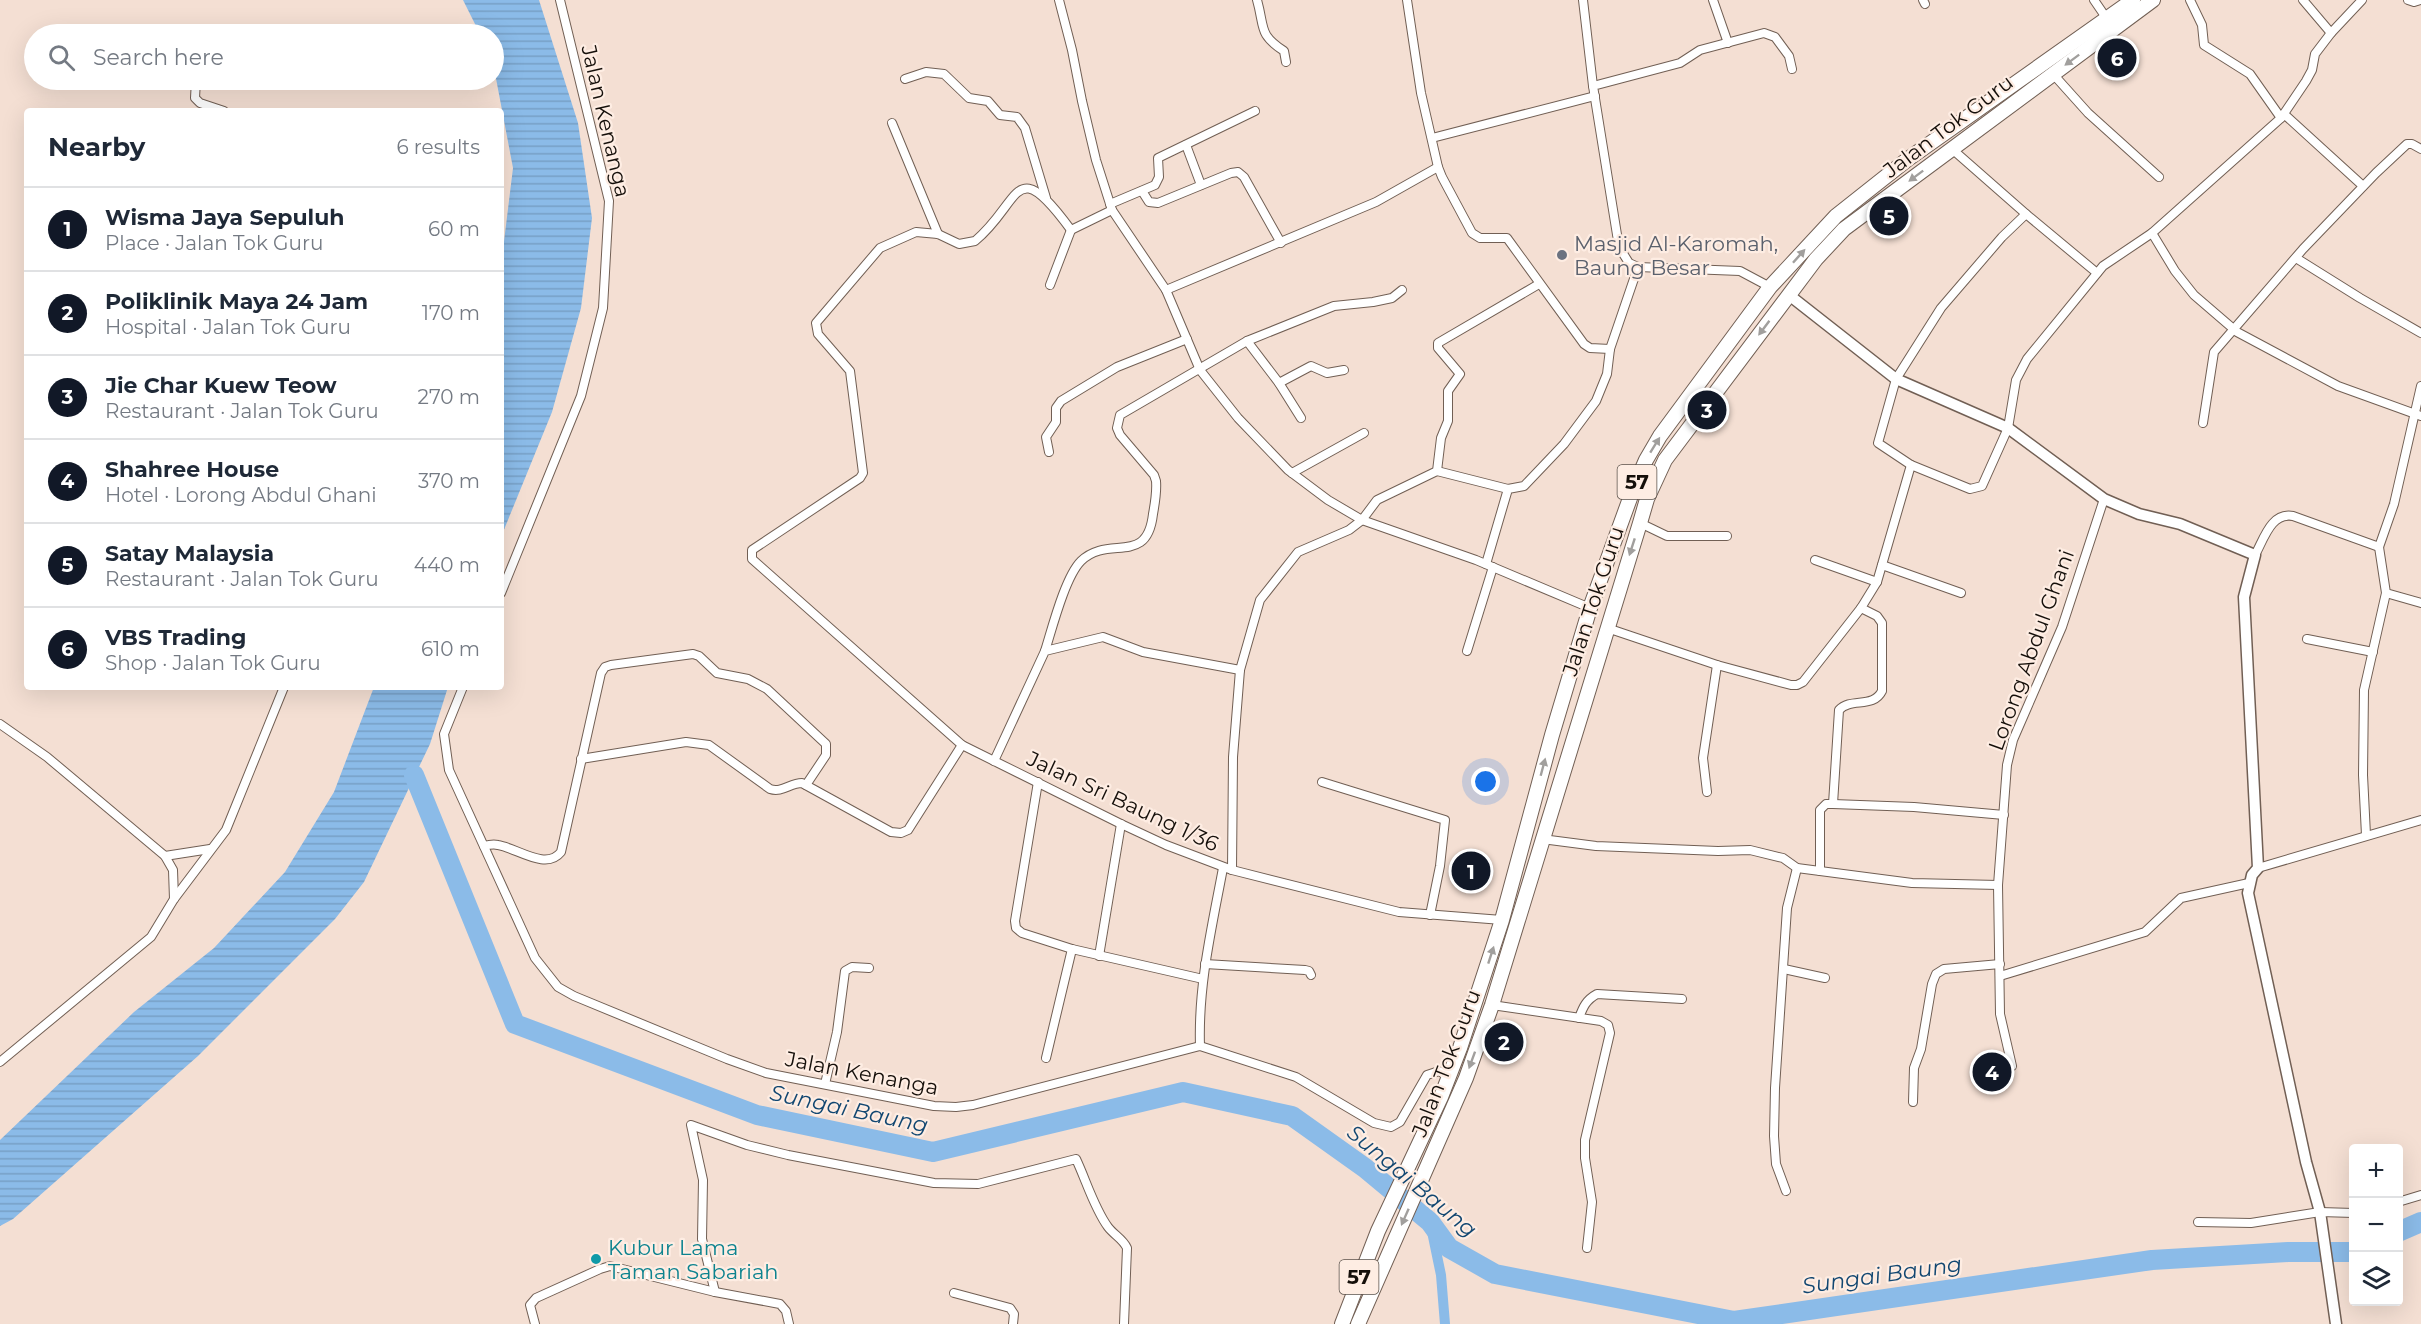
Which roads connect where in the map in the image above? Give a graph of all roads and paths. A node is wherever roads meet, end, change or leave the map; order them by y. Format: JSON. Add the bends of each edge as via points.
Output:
{"nodes":[{"id":1,"x":560,"y":0,"type":"edge"},
{"id":2,"x":1059,"y":0,"type":"edge"},
{"id":3,"x":1257,"y":0,"type":"edge"},
{"id":4,"x":1407,"y":0,"type":"edge"},
{"id":5,"x":1583,"y":0,"type":"edge"},
{"id":6,"x":1713,"y":0,"type":"edge"},
{"id":7,"x":2094,"y":0,"type":"edge"},
{"id":8,"x":2133,"y":0,"type":"edge"},
{"id":9,"x":2153,"y":0,"type":"edge"},
{"id":10,"x":2190,"y":0,"type":"edge"},
{"id":11,"x":2303,"y":0,"type":"edge"},
{"id":12,"x":2362,"y":0,"type":"edge"},
{"id":13,"x":2408,"y":0,"type":"edge"},
{"id":14,"x":2420,"y":0,"type":"edge"},
{"id":15,"x":2107,"y":19,"type":"junction"},
{"id":16,"x":2331,"y":33,"type":"junction"},
{"id":17,"x":1728,"y":43,"type":"junction"},
{"id":18,"x":1286,"y":62,"type":"dead end"},
{"id":19,"x":1792,"y":69,"type":"dead end"},
{"id":20,"x":2053,"y":74,"type":"junction"},
{"id":21,"x":905,"y":80,"type":"dead end"},
{"id":22,"x":1593,"y":86,"type":"junction"},
{"id":23,"x":195,"y":90,"type":"edge"},
{"id":24,"x":1594,"y":96,"type":"junction"},
{"id":25,"x":215,"y":108,"type":"edge"},
{"id":26,"x":1255,"y":111,"type":"dead end"},
{"id":27,"x":2283,"y":116,"type":"junction"},
{"id":28,"x":892,"y":123,"type":"dead end"},
{"id":29,"x":1432,"y":138,"type":"junction"},
{"id":30,"x":1186,"y":145,"type":"junction"},
{"id":31,"x":2421,"y":149,"type":"edge"},
{"id":32,"x":1952,"y":150,"type":"junction"},
{"id":33,"x":1438,"y":167,"type":"junction"},
{"id":34,"x":2159,"y":177,"type":"dead end"},
{"id":35,"x":1201,"y":185,"type":"junction"},
{"id":36,"x":2363,"y":186,"type":"junction"},
{"id":37,"x":1142,"y":191,"type":"junction"},
{"id":38,"x":1046,"y":199,"type":"junction"},
{"id":39,"x":1112,"y":207,"type":"junction"},
{"id":40,"x":2026,"y":214,"type":"junction"},
{"id":41,"x":1071,"y":230,"type":"junction"},
{"id":42,"x":2152,"y":233,"type":"junction"},
{"id":43,"x":938,"y":234,"type":"junction"},
{"id":44,"x":1281,"y":243,"type":"junction"},
{"id":45,"x":2296,"y":258,"type":"junction"},
{"id":46,"x":1638,"y":267,"type":"junction"},
{"id":47,"x":2097,"y":273,"type":"junction"},
{"id":48,"x":1539,"y":284,"type":"junction"},
{"id":49,"x":1050,"y":285,"type":"dead end"},
{"id":50,"x":1770,"y":287,"type":"junction"},
{"id":51,"x":1166,"y":290,"type":"junction"},
{"id":52,"x":1402,"y":290,"type":"dead end"},
{"id":53,"x":1789,"y":295,"type":"junction"},
{"id":54,"x":2234,"y":329,"type":"junction"},
{"id":55,"x":2421,"y":333,"type":"edge"},
{"id":56,"x":1187,"y":339,"type":"junction"},
{"id":57,"x":1247,"y":341,"type":"junction"},
{"id":58,"x":1611,"y":349,"type":"junction"},
{"id":59,"x":1200,"y":370,"type":"junction"},
{"id":60,"x":1344,"y":370,"type":"dead end"},
{"id":61,"x":1896,"y":379,"type":"junction"},
{"id":62,"x":1279,"y":383,"type":"junction"},
{"id":63,"x":2421,"y":386,"type":"edge"},
{"id":64,"x":2418,"y":415,"type":"edge"},
{"id":65,"x":1301,"y":418,"type":"dead end"},
{"id":66,"x":2203,"y":423,"type":"dead end"},
{"id":67,"x":2008,"y":428,"type":"junction"},
{"id":68,"x":1364,"y":434,"type":"dead end"},
{"id":69,"x":1049,"y":452,"type":"dead end"},
{"id":70,"x":1911,"y":465,"type":"junction"},
{"id":71,"x":1437,"y":471,"type":"junction"},
{"id":72,"x":1292,"y":473,"type":"junction"},
{"id":73,"x":1508,"y":489,"type":"junction"},
{"id":74,"x":2104,"y":499,"type":"junction"},
{"id":75,"x":1362,"y":520,"type":"junction"},
{"id":76,"x":1640,"y":523,"type":"junction"},
{"id":77,"x":1727,"y":536,"type":"dead end"},
{"id":78,"x":2379,"y":547,"type":"junction"},
{"id":79,"x":2255,"y":555,"type":"junction"},
{"id":80,"x":1815,"y":560,"type":"dead end"},
{"id":81,"x":1882,"y":565,"type":"junction"},
{"id":82,"x":1490,"y":566,"type":"junction"},
{"id":83,"x":1877,"y":582,"type":"junction"},
{"id":84,"x":504,"y":586,"type":"edge"},
{"id":85,"x":1961,"y":593,"type":"dead end"},
{"id":86,"x":2386,"y":593,"type":"junction"},
{"id":87,"x":2421,"y":603,"type":"edge"},
{"id":88,"x":1590,"y":608,"type":"junction"},
{"id":89,"x":1861,"y":608,"type":"junction"},
{"id":90,"x":1607,"y":628,"type":"junction"},
{"id":91,"x":2307,"y":639,"type":"dead end"},
{"id":92,"x":1045,"y":651,"type":"junction"},
{"id":93,"x":1467,"y":651,"type":"dead end"},
{"id":94,"x":1578,"y":652,"type":"junction"},
{"id":95,"x":2373,"y":652,"type":"junction"},
{"id":96,"x":1597,"y":658,"type":"junction"},
{"id":97,"x":1718,"y":665,"type":"junction"},
{"id":98,"x":1239,"y":670,"type":"junction"},
{"id":99,"x":283,"y":690,"type":"edge"},
{"id":100,"x":462,"y":690,"type":"edge"},
{"id":101,"x":0,"y":724,"type":"edge"},
{"id":102,"x":962,"y":745,"type":"junction"},
{"id":103,"x":581,"y":759,"type":"junction"},
{"id":104,"x":994,"y":761,"type":"junction"},
{"id":105,"x":1038,"y":782,"type":"junction"},
{"id":106,"x":1322,"y":782,"type":"dead end"},
{"id":107,"x":806,"y":785,"type":"junction"},
{"id":108,"x":1707,"y":792,"type":"dead end"},
{"id":109,"x":1833,"y":804,"type":"junction"},
{"id":110,"x":2004,"y":815,"type":"junction"},
{"id":111,"x":2421,"y":820,"type":"edge"},
{"id":112,"x":1121,"y":824,"type":"junction"},
{"id":113,"x":2366,"y":836,"type":"junction"},
{"id":114,"x":1542,"y":839,"type":"junction"},
{"id":115,"x":483,"y":846,"type":"junction"},
{"id":116,"x":210,"y":849,"type":"junction"},
{"id":117,"x":165,"y":856,"type":"junction"},
{"id":118,"x":1797,"y":868,"type":"junction"},
{"id":119,"x":2258,"y":868,"type":"junction"},
{"id":120,"x":1227,"y":869,"type":"junction"},
{"id":121,"x":1820,"y":871,"type":"junction"},
{"id":122,"x":2249,"y":883,"type":"junction"},
{"id":123,"x":1998,"y":885,"type":"junction"},
{"id":124,"x":174,"y":899,"type":"junction"},
{"id":125,"x":1430,"y":915,"type":"junction"},
{"id":126,"x":1502,"y":920,"type":"junction"},
{"id":127,"x":1072,"y":949,"type":"junction"},
{"id":128,"x":1099,"y":956,"type":"junction"},
{"id":129,"x":1205,"y":964,"type":"junction"},
{"id":130,"x":2000,"y":964,"type":"junction"},
{"id":131,"x":869,"y":968,"type":"dead end"},
{"id":132,"x":1784,"y":969,"type":"junction"},
{"id":133,"x":1311,"y":975,"type":"dead end"},
{"id":134,"x":2000,"y":976,"type":"junction"},
{"id":135,"x":1825,"y":978,"type":"dead end"},
{"id":136,"x":1203,"y":979,"type":"junction"},
{"id":137,"x":1682,"y":999,"type":"dead end"},
{"id":138,"x":1492,"y":1005,"type":"junction"},
{"id":139,"x":1579,"y":1018,"type":"junction"},
{"id":140,"x":1200,"y":1046,"type":"junction"},
{"id":141,"x":1046,"y":1058,"type":"dead end"},
{"id":142,"x":0,"y":1062,"type":"edge"},
{"id":143,"x":2012,"y":1066,"type":"dead end"},
{"id":144,"x":1449,"y":1077,"type":"junction"},
{"id":145,"x":825,"y":1084,"type":"junction"},
{"id":146,"x":1913,"y":1102,"type":"dead end"},
{"id":147,"x":1786,"y":1191,"type":"dead end"},
{"id":148,"x":2421,"y":1195,"type":"edge"},
{"id":149,"x":2403,"y":1200,"type":"edge"},
{"id":150,"x":2320,"y":1212,"type":"junction"},
{"id":151,"x":2349,"y":1213,"type":"edge"},
{"id":152,"x":2198,"y":1222,"type":"dead end"},
{"id":153,"x":1587,"y":1248,"type":"dead end"},
{"id":154,"x":715,"y":1292,"type":"junction"},
{"id":155,"x":954,"y":1293,"type":"dead end"},
{"id":156,"x":535,"y":1324,"type":"edge"},
{"id":157,"x":789,"y":1324,"type":"edge"},
{"id":158,"x":1013,"y":1324,"type":"edge"},
{"id":159,"x":1124,"y":1324,"type":"edge"},
{"id":160,"x":1342,"y":1324,"type":"edge"},
{"id":161,"x":1358,"y":1324,"type":"edge"},
{"id":162,"x":2336,"y":1324,"type":"edge"}],
"edges":[{"from":1,"to":84,"type":"street","name":"Jalan Kenanga","via":[[609,201],[603,308],[581,396]]},
{"from":2,"to":39,"type":"street","via":[[1096,160]]},
{"from":3,"to":18,"type":"street","via":[[1265,35],[1284,51]]},
{"from":4,"to":29,"type":"street"},
{"from":5,"to":22,"type":"street"},
{"from":6,"to":17,"type":"street"},
{"from":7,"to":15,"type":"street"},
{"from":8,"to":15,"type":"main road","name":"Jalan Tok Guru","number":"57"},
{"from":9,"to":20,"type":"main road","name":"Jalan Tok Guru","number":"57","one_way":true},
{"from":10,"to":27,"type":"street","via":[[2202,25],[2204,45],[2250,74]]},
{"from":11,"to":16,"type":"street"},
{"from":12,"to":16,"type":"street"},
{"from":13,"to":14,"type":"street"},
{"from":50,"to":15,"type":"main road","name":"Jalan Tok Guru","number":"57","one_way":true,"via":[[1836,216],[1908,159]]},
{"from":16,"to":27,"type":"street","via":[[2315,54],[2309,75]]},
{"from":17,"to":19,"type":"street","via":[[1764,33],[1772,35],[1789,57]]},
{"from":17,"to":22,"type":"street","via":[[1700,50],[1680,63]]},
{"from":20,"to":32,"type":"main road","name":"Jalan Tok Guru","number":"57"},
{"from":20,"to":34,"type":"street","via":[[2088,113]]},
{"from":21,"to":38,"type":"street","via":[[926,72],[944,74],[969,98],[988,101],[1000,115],[1017,117],[1025,128]]},
{"from":22,"to":24,"type":"street"},
{"from":23,"to":25,"type":"street","via":[[195,98],[200,103]]},
{"from":24,"to":29,"type":"street"},
{"from":24,"to":46,"type":"street","via":[[1620,249],[1629,263]]},
{"from":26,"to":30,"type":"street"},
{"from":27,"to":36,"type":"street"},
{"from":27,"to":42,"type":"street"},
{"from":28,"to":43,"type":"street"},
{"from":29,"to":33,"type":"street"},
{"from":30,"to":35,"type":"street"},
{"from":30,"to":37,"type":"street","via":[[1158,158],[1157,183]]},
{"from":31,"to":36,"type":"street","via":[[2407,144]]},
{"from":32,"to":40,"type":"street"},
{"from":32,"to":53,"type":"main road","name":"Jalan Tok Guru","number":"57","one_way":true,"via":[[1844,229]]},
{"from":33,"to":44,"type":"street","via":[[1376,202]]},
{"from":33,"to":48,"type":"street","via":[[1474,235],[1508,238]]},
{"from":35,"to":37,"type":"street","via":[[1155,203],[1149,202]]},
{"from":35,"to":44,"type":"street","via":[[1231,173],[1242,174]]},
{"from":36,"to":45,"type":"street"},
{"from":37,"to":39,"type":"street"},
{"from":38,"to":41,"type":"street"},
{"from":38,"to":43,"type":"street","via":[[1031,188],[1017,193],[975,241],[959,244]]},
{"from":39,"to":41,"type":"street"},
{"from":39,"to":51,"type":"street"},
{"from":40,"to":47,"type":"street"},
{"from":40,"to":61,"type":"street","via":[[1941,308]]},
{"from":41,"to":49,"type":"street"},
{"from":42,"to":47,"type":"street"},
{"from":42,"to":54,"type":"street","via":[[2194,295]]},
{"from":43,"to":102,"type":"street","name":"Jalan Sri Baung 1/36","via":[[914,232],[878,249],[816,323],[818,334],[850,371],[863,473],[751,554],[752,559]]},
{"from":44,"to":51,"type":"street"},
{"from":45,"to":54,"type":"street"},
{"from":45,"to":55,"type":"street"},
{"from":46,"to":50,"type":"street","via":[[1740,271]]},
{"from":46,"to":58,"type":"street"},
{"from":47,"to":67,"type":"street","via":[[2022,368],[2016,380]]},
{"from":48,"to":58,"type":"street","via":[[1587,347]]},
{"from":48,"to":71,"type":"street","via":[[1438,343],[1460,374],[1448,391],[1448,421],[1441,438]]},
{"from":88,"to":50,"type":"main road","name":"Jalan Tok Guru","number":"57","one_way":true,"via":[[1646,460]]},
{"from":51,"to":56,"type":"street"},
{"from":52,"to":57,"type":"street","via":[[1392,298],[1334,306]]},
{"from":53,"to":61,"type":"street"},
{"from":53,"to":76,"type":"main road","name":"Jalan Tok Guru","number":"57","one_way":true,"via":[[1665,460]]},
{"from":54,"to":64,"type":"street","via":[[2338,386]]},
{"from":54,"to":66,"type":"street","via":[[2212,358]]},
{"from":56,"to":59,"type":"street"},
{"from":56,"to":69,"type":"street","via":[[1117,367],[1061,401],[1056,408],[1056,422],[1046,437]]},
{"from":57,"to":59,"type":"street"},
{"from":57,"to":62,"type":"street"},
{"from":58,"to":73,"type":"street","via":[[1607,374],[1596,401],[1564,444],[1524,486]]},
{"from":59,"to":72,"type":"street","via":[[1238,418]]},
{"from":59,"to":92,"type":"street","via":[[1120,415],[1119,435],[1156,482],[1151,531],[1137,544],[1104,548],[1080,562],[1071,574]]},
{"from":60,"to":62,"type":"street","via":[[1327,373],[1311,366]]},
{"from":61,"to":67,"type":"street"},
{"from":61,"to":70,"type":"street","via":[[1878,443]]},
{"from":62,"to":65,"type":"street"},
{"from":63,"to":64,"type":"street"},
{"from":64,"to":78,"type":"street"},
{"from":67,"to":70,"type":"street","via":[[1978,489]]},
{"from":67,"to":74,"type":"street"},
{"from":68,"to":72,"type":"street"},
{"from":70,"to":81,"type":"street"},
{"from":71,"to":73,"type":"street"},
{"from":71,"to":75,"type":"street","via":[[1377,500]]},
{"from":72,"to":75,"type":"street"},
{"from":73,"to":82,"type":"street"},
{"from":74,"to":79,"type":"street"},
{"from":74,"to":110,"type":"street","name":"Lorong Abdul Ghani","via":[[2062,627],[2010,750]]},
{"from":75,"to":82,"type":"street"},
{"from":75,"to":98,"type":"street","via":[[1298,552],[1260,600]]},
{"from":76,"to":77,"type":"street","via":[[1667,536]]},
{"from":76,"to":90,"type":"main road","name":"Jalan Tok Guru","number":"57","one_way":true},
{"from":78,"to":79,"type":"street","via":[[2284,515],[2275,520]]},
{"from":78,"to":86,"type":"street"},
{"from":79,"to":119,"type":"street","via":[[2244,597]]},
{"from":80,"to":83,"type":"street"},
{"from":81,"to":83,"type":"street"},
{"from":81,"to":85,"type":"street"},
{"from":82,"to":88,"type":"street"},
{"from":82,"to":93,"type":"street"},
{"from":83,"to":89,"type":"street"},
{"from":86,"to":87,"type":"street"},
{"from":86,"to":95,"type":"street"},
{"from":88,"to":94,"type":"main road","name":"Jalan Tok Guru","number":"57"},
{"from":89,"to":97,"type":"street","via":[[1797,685]]},
{"from":89,"to":109,"type":"street","via":[[1882,623],[1882,691],[1871,702],[1839,710]]},
{"from":90,"to":96,"type":"main road","name":"Jalan Tok Guru","number":"57"},
{"from":90,"to":97,"type":"street"},
{"from":91,"to":95,"type":"street"},
{"from":92,"to":98,"type":"street","via":[[1103,637],[1143,652]]},
{"from":92,"to":104,"type":"street"},
{"from":94,"to":96,"type":"main road"},
{"from":126,"to":94,"type":"main road","name":"Jalan Tok Guru","number":"57","one_way":true},
{"from":95,"to":113,"type":"street","via":[[2364,690]]},
{"from":96,"to":114,"type":"main road","name":"Jalan Tok Guru","number":"57"},
{"from":97,"to":108,"type":"street","via":[[1703,758]]},
{"from":98,"to":120,"type":"street"},
{"from":99,"to":116,"type":"street","via":[[226,830]]},
{"from":100,"to":115,"type":"street","name":"Jalan Kenanga","via":[[444,734],[444,746],[449,770]]},
{"from":101,"to":117,"type":"street","via":[[47,757]]},
{"from":102,"to":104,"type":"street","name":"Jalan Sri Baung 1/36"},
{"from":102,"to":107,"type":"street","via":[[908,830],[901,833],[891,832]]},
{"from":103,"to":107,"type":"street","via":[[702,742],[770,789]]},
{"from":103,"to":107,"type":"street","via":[[605,668],[693,654],[717,673],[748,679],[767,689],[824,741],[827,751]]},
{"from":103,"to":115,"type":"street","via":[[559,856],[545,860],[501,846]]},
{"from":104,"to":105,"type":"street","name":"Jalan Sri Baung 1/36"},
{"from":105,"to":112,"type":"street","name":"Jalan Sri Baung 1/36"},
{"from":105,"to":127,"type":"street","via":[[1014,924],[1022,933]]},
{"from":106,"to":125,"type":"street","via":[[1444,820]]},
{"from":109,"to":110,"type":"street"},
{"from":109,"to":121,"type":"street","via":[[1820,810]]},
{"from":110,"to":123,"type":"street","name":"Lorong Abdul Ghani"},
{"from":111,"to":113,"type":"street"},
{"from":112,"to":120,"type":"street","name":"Jalan Sri Baung 1/36"},
{"from":112,"to":128,"type":"street"},
{"from":113,"to":119,"type":"street"},
{"from":114,"to":118,"type":"street","via":[[1596,846],[1750,849],[1773,854]]},
{"from":114,"to":138,"type":"main road","name":"Jalan Tok Guru","number":"57"},
{"from":115,"to":145,"type":"street","name":"Jalan Kenanga","via":[[535,958],[558,987],[735,1062],[766,1073]]},
{"from":116,"to":117,"type":"street"},
{"from":116,"to":124,"type":"street"},
{"from":117,"to":124,"type":"street","via":[[173,870]]},
{"from":118,"to":121,"type":"street"},
{"from":118,"to":132,"type":"street","via":[[1787,908]]},
{"from":119,"to":122,"type":"street"},
{"from":120,"to":125,"type":"street","name":"Jalan Sri Baung 1/36","via":[[1398,912]]},
{"from":120,"to":129,"type":"street"},
{"from":121,"to":123,"type":"street","via":[[1912,883]]},
{"from":122,"to":134,"type":"street","via":[[2181,898],[2145,932]]},
{"from":122,"to":150,"type":"street","via":[[2254,926]]},
{"from":123,"to":130,"type":"street","name":"Lorong Abdul Ghani"},
{"from":124,"to":142,"type":"street","via":[[151,937]]},
{"from":125,"to":126,"type":"street","name":"Jalan Sri Baung 1/36"},
{"from":144,"to":126,"type":"main road","name":"Jalan Tok Guru","number":"57","one_way":true},
{"from":127,"to":128,"type":"street"},
{"from":127,"to":141,"type":"street"},
{"from":128,"to":136,"type":"street"},
{"from":129,"to":133,"type":"street","via":[[1305,970]]},
{"from":129,"to":136,"type":"street"},
{"from":130,"to":134,"type":"street","name":"Lorong Abdul Ghani"},
{"from":130,"to":146,"type":"street","via":[[1944,969],[1936,974],[1914,1068]]},
{"from":131,"to":145,"type":"street","via":[[852,967],[845,971]]},
{"from":132,"to":135,"type":"street"},
{"from":132,"to":147,"type":"street","via":[[1774,1136],[1776,1166]]},
{"from":134,"to":143,"type":"street","name":"Lorong Abdul Ghani","via":[[2001,1014]]},
{"from":136,"to":140,"type":"street"},
{"from":137,"to":139,"type":"street","via":[[1597,994],[1589,998]]},
{"from":138,"to":139,"type":"street"},
{"from":138,"to":161,"type":"main road","name":"Jalan Tok Guru","number":"57","one_way":true,"via":[[1466,1078]]},
{"from":139,"to":153,"type":"street","via":[[1601,1021],[1608,1025],[1610,1033],[1586,1140],[1592,1202]]},
{"from":140,"to":144,"type":"street","via":[[1296,1077],[1385,1127],[1400,1122],[1427,1075],[1439,1071]]},
{"from":140,"to":145,"type":"street","name":"Jalan Kenanga","via":[[956,1107]]},
{"from":144,"to":160,"type":"main road","name":"Jalan Tok Guru","number":"57","via":[[1378,1231]]},
{"from":148,"to":149,"type":"street"},
{"from":150,"to":151,"type":"street"},
{"from":150,"to":152,"type":"street","via":[[2251,1223]]},
{"from":150,"to":162,"type":"street"},
{"from":154,"to":156,"type":"street","via":[[610,1266],[536,1298],[530,1305]]},
{"from":154,"to":157,"type":"street","via":[[780,1304]]},
{"from":154,"to":159,"type":"street","via":[[702,1239],[703,1179],[691,1125],[788,1155],[934,1183],[978,1184],[1076,1159],[1102,1217],[1127,1248]]},
{"from":155,"to":158,"type":"street","via":[[1010,1308]]}]}
